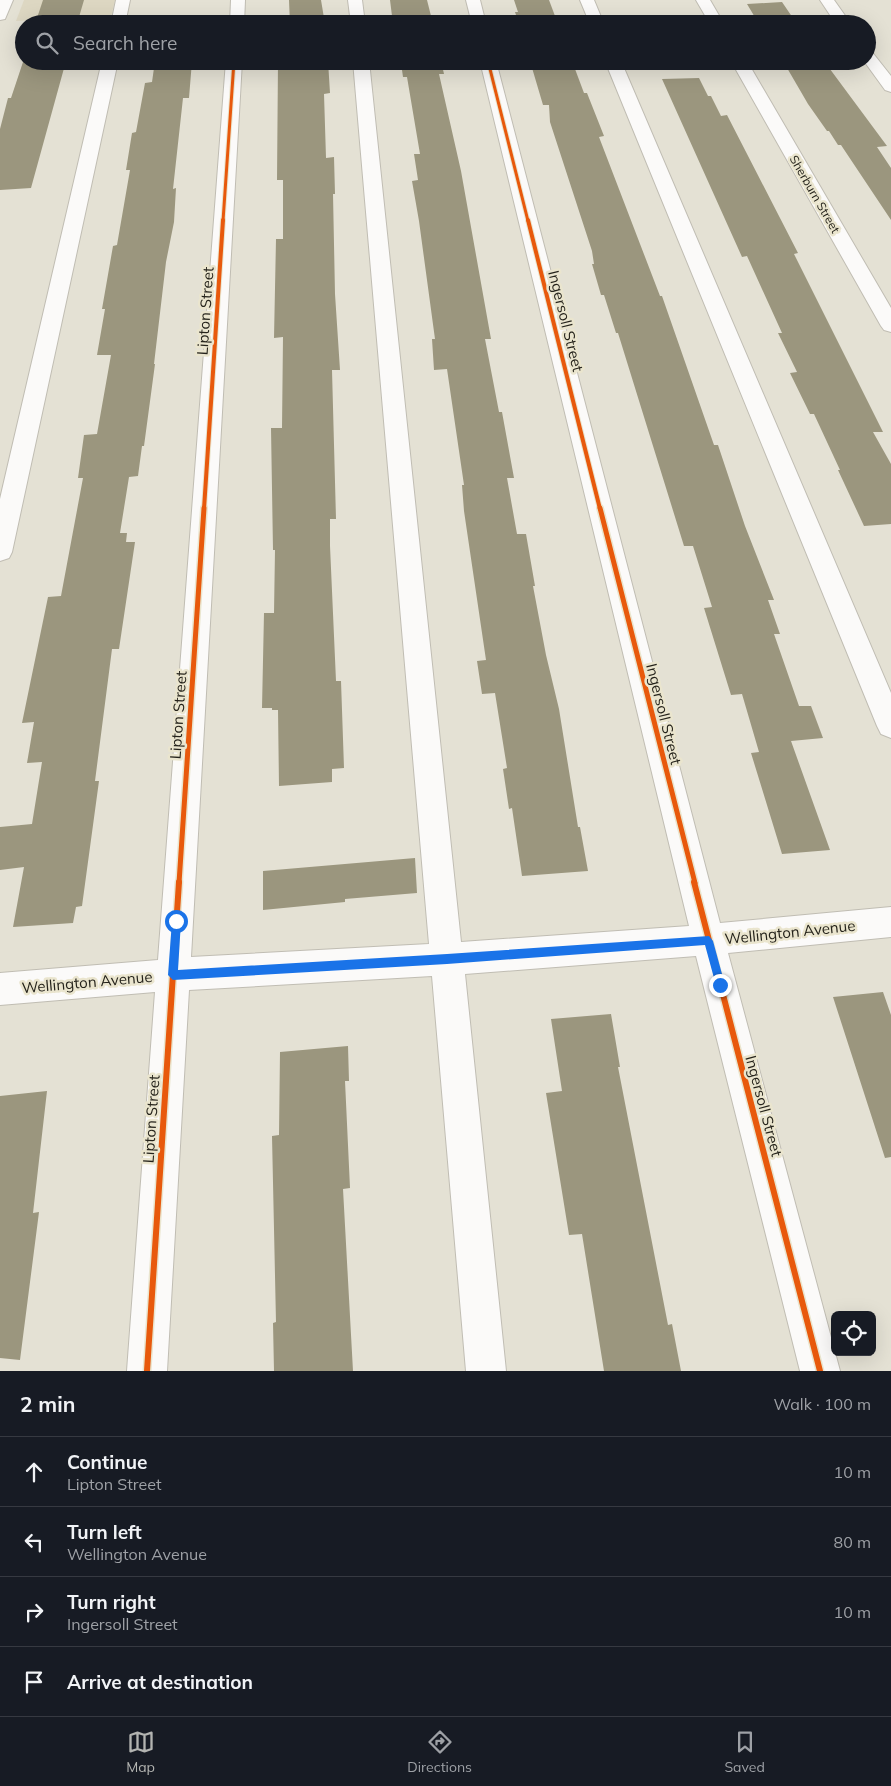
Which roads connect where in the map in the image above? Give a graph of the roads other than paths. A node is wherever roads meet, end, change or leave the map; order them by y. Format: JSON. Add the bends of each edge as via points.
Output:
{"nodes":[{"id":1,"x":6,"y":0,"type":"edge"},
{"id":2,"x":123,"y":0,"type":"edge"},
{"id":3,"x":238,"y":0,"type":"edge"},
{"id":4,"x":356,"y":0,"type":"edge"},
{"id":5,"x":473,"y":0,"type":"edge"},
{"id":6,"x":587,"y":0,"type":"edge"},
{"id":7,"x":703,"y":0,"type":"edge"},
{"id":8,"x":827,"y":0,"type":"edge"},
{"id":9,"x":120,"y":15,"type":"edge"},
{"id":10,"x":237,"y":15,"type":"edge"},
{"id":11,"x":357,"y":15,"type":"edge"},
{"id":12,"x":477,"y":15,"type":"edge"},
{"id":13,"x":593,"y":15,"type":"edge"},
{"id":14,"x":712,"y":15,"type":"edge"},
{"id":15,"x":838,"y":15,"type":"edge"},
{"id":16,"x":0,"y":16,"type":"edge"},
{"id":17,"x":876,"y":67,"type":"edge"},
{"id":18,"x":108,"y":70,"type":"edge"},
{"id":19,"x":233,"y":70,"type":"edge"},
{"id":20,"x":362,"y":70,"type":"edge"},
{"id":21,"x":490,"y":70,"type":"edge"},
{"id":22,"x":617,"y":70,"type":"edge"},
{"id":23,"x":744,"y":70,"type":"edge"},
{"id":24,"x":891,"y":87,"type":"edge"},
{"id":25,"x":891,"y":326,"type":"edge"},
{"id":26,"x":0,"y":552,"type":"edge"},
{"id":27,"x":891,"y":726,"type":"edge"},
{"id":28,"x":891,"y":922,"type":"edge"},
{"id":29,"x":709,"y":941,"type":"junction"},
{"id":30,"x":447,"y":959,"type":"junction"},
{"id":31,"x":173,"y":975,"type":"junction"},
{"id":32,"x":0,"y":989,"type":"edge"},
{"id":33,"x":147,"y":1371,"type":"edge"},
{"id":34,"x":486,"y":1371,"type":"edge"},
{"id":35,"x":820,"y":1371,"type":"edge"}],
"edges":[{"from":1,"to":16,"type":"street"},
{"from":2,"to":9,"type":"street"},
{"from":3,"to":10,"type":"street"},
{"from":4,"to":11,"type":"street"},
{"from":5,"to":12,"type":"street"},
{"from":6,"to":13,"type":"street"},
{"from":7,"to":14,"type":"street"},
{"from":8,"to":15,"type":"street"},
{"from":17,"to":24,"type":"street"},
{"from":18,"to":26,"type":"street"},
{"from":19,"to":31,"type":"street","name":"Lipton Street"},
{"from":20,"to":30,"type":"street"},
{"from":21,"to":29,"type":"street","name":"Ingersoll Street"},
{"from":22,"to":27,"type":"street"},
{"from":23,"to":25,"type":"street","name":"Sherburn Street"},
{"from":28,"to":29,"type":"street","name":"Wellington Avenue"},
{"from":29,"to":30,"type":"street","name":"Wellington Avenue"},
{"from":29,"to":35,"type":"street","name":"Ingersoll Street"},
{"from":30,"to":31,"type":"street","name":"Wellington Avenue"},
{"from":30,"to":34,"type":"street"},
{"from":31,"to":32,"type":"street","name":"Wellington Avenue"},
{"from":31,"to":33,"type":"street","name":"Lipton Street"}]}
